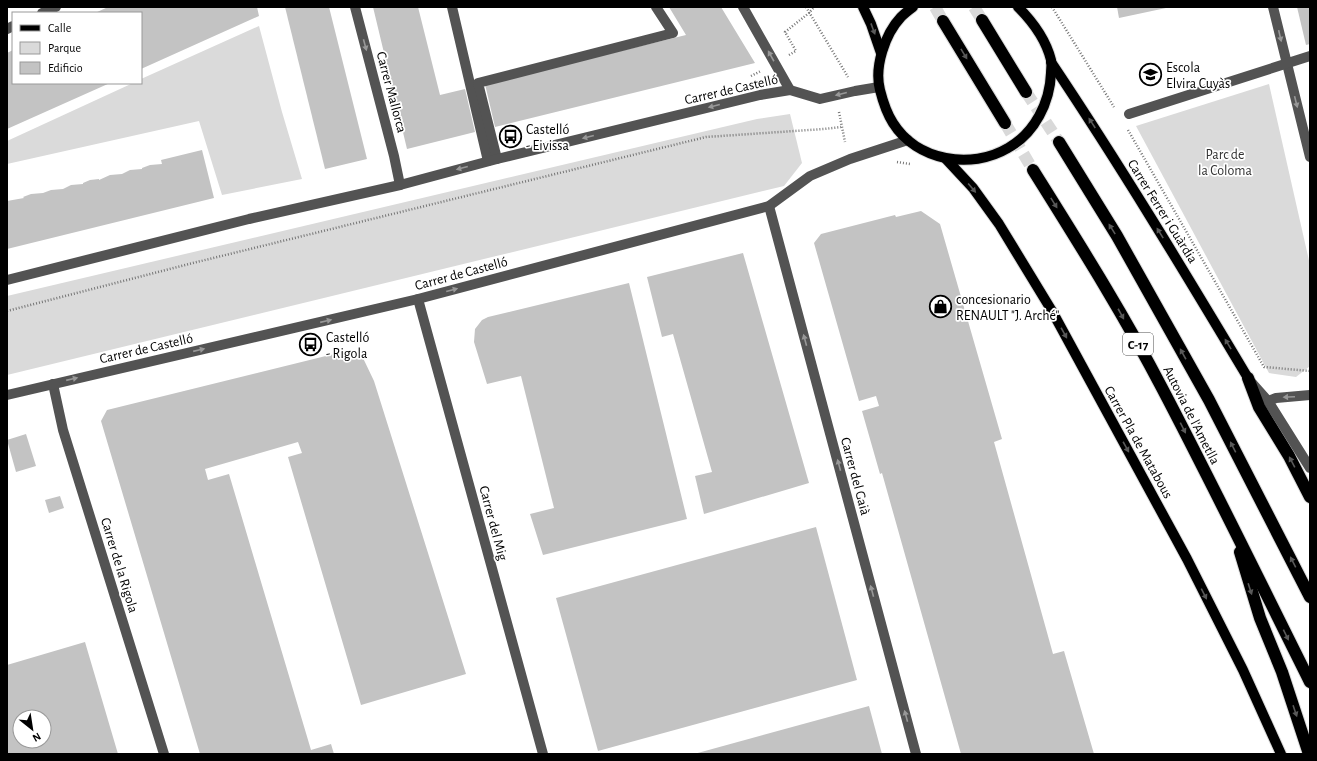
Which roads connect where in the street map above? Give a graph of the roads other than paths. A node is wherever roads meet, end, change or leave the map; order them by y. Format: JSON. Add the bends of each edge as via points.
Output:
{"nodes":[{"id":1,"x":56,"y":7,"type":"edge"},
{"id":2,"x":355,"y":7,"type":"edge"},
{"id":3,"x":452,"y":7,"type":"edge"},
{"id":4,"x":656,"y":7,"type":"edge"},
{"id":5,"x":742,"y":7,"type":"edge"},
{"id":6,"x":863,"y":7,"type":"edge"},
{"id":7,"x":913,"y":7,"type":"edge"},
{"id":8,"x":1018,"y":7,"type":"edge"},
{"id":9,"x":1273,"y":7,"type":"edge"},
{"id":10,"x":44,"y":12,"type":"edge"},
{"id":11,"x":982,"y":20,"type":"tunnel mouth"},
{"id":12,"x":943,"y":21,"type":"tunnel mouth"},
{"id":13,"x":881,"y":53,"type":"junction"},
{"id":14,"x":1310,"y":56,"type":"edge"},
{"id":15,"x":1051,"y":62,"type":"junction"},
{"id":16,"x":1286,"y":64,"type":"junction"},
{"id":17,"x":879,"y":87,"type":"junction"},
{"id":18,"x":790,"y":90,"type":"junction"},
{"id":19,"x":1026,"y":92,"type":"tunnel mouth"},
{"id":20,"x":1129,"y":114,"type":"dead end"},
{"id":21,"x":1005,"y":123,"type":"tunnel mouth"},
{"id":22,"x":908,"y":140,"type":"junction"},
{"id":23,"x":1059,"y":142,"type":"tunnel mouth"},
{"id":24,"x":1310,"y":157,"type":"edge"},
{"id":25,"x":946,"y":159,"type":"junction"},
{"id":26,"x":492,"y":160,"type":"junction"},
{"id":27,"x":1033,"y":170,"type":"tunnel mouth"},
{"id":28,"x":400,"y":185,"type":"junction"},
{"id":29,"x":770,"y":206,"type":"junction"},
{"id":30,"x":7,"y":280,"type":"edge"},
{"id":31,"x":418,"y":299,"type":"junction"},
{"id":32,"x":1248,"y":378,"type":"junction"},
{"id":33,"x":52,"y":384,"type":"junction"},
{"id":34,"x":7,"y":395,"type":"edge"},
{"id":35,"x":1310,"y":395,"type":"edge"},
{"id":36,"x":1268,"y":401,"type":"junction"},
{"id":37,"x":1310,"y":468,"type":"edge"},
{"id":38,"x":1310,"y":497,"type":"edge"},
{"id":39,"x":1232,"y":524,"type":"junction"},
{"id":40,"x":1310,"y":597,"type":"edge"},
{"id":41,"x":1310,"y":682,"type":"edge"},
{"id":42,"x":164,"y":754,"type":"edge"},
{"id":43,"x":543,"y":754,"type":"edge"},
{"id":44,"x":916,"y":754,"type":"edge"},
{"id":45,"x":1281,"y":754,"type":"edge"},
{"id":46,"x":1309,"y":754,"type":"edge"}],
"edges":[{"from":1,"to":10,"type":"street"},
{"from":2,"to":28,"type":"street","name":"Carrer Mallorca","one_way":true},
{"from":3,"to":26,"type":"street"},
{"from":4,"to":26,"type":"street","via":[[673,33],[478,83]]},
{"from":18,"to":5,"type":"street","one_way":true},
{"from":6,"to":13,"type":"main road","one_way":true},
{"from":7,"to":13,"type":"main road","via":[[901,17]]},
{"from":8,"to":15,"type":"main road","via":[[1040,33]]},
{"from":9,"to":16,"type":"street","one_way":true},
{"from":11,"to":19,"type":"highway"},
{"from":12,"to":21,"type":"highway","one_way":true},
{"from":13,"to":17,"type":"main road"},
{"from":14,"to":16,"type":"street"},
{"from":15,"to":25,"type":"main road","via":[[1047,97],[1039,117],[1026,134],[1009,148],[989,157],[968,160]]},
{"from":32,"to":15,"type":"main road","name":"Carrer Ferrer i Guàrdia","one_way":true,"via":[[1094,126]]},
{"from":16,"to":20,"type":"street"},
{"from":16,"to":24,"type":"street","one_way":true},
{"from":17,"to":18,"type":"street","name":"Carrer de Castelló","one_way":true,"via":[[820,100]]},
{"from":17,"to":22,"type":"main road","via":[[890,118]]},
{"from":18,"to":26,"type":"street","name":"Carrer de Castelló","one_way":true},
{"from":22,"to":25,"type":"main road","via":[[932,155]]},
{"from":22,"to":29,"type":"street","name":"Carrer de Castelló","via":[[850,159],[810,176]]},
{"from":40,"to":23,"type":"highway","name":"Autovia de l'Ametlla","number":"C-17","one_way":true,"via":[[1205,394],[1117,236]]},
{"from":25,"to":45,"type":"main road","name":"Carrer Pla de Matabous","one_way":true,"via":[[973,188],[999,224],[1052,312],[1187,559],[1243,670]]},
{"from":26,"to":28,"type":"street","name":"Carrer de Castelló","one_way":true},
{"from":27,"to":39,"type":"highway","name":"Autovia de l'Ametlla","number":"C-17","one_way":true,"via":[[1109,292]]},
{"from":28,"to":30,"type":"street","name":"Carrer de Castelló"},
{"from":31,"to":29,"type":"street","name":"Carrer de Castelló","one_way":true},
{"from":44,"to":29,"type":"street","name":"Carrer del Gaià","one_way":true},
{"from":33,"to":31,"type":"street","name":"Carrer de Castelló","one_way":true},
{"from":31,"to":43,"type":"street","name":"Carrer del Mig"},
{"from":32,"to":36,"type":"street"},
{"from":38,"to":32,"type":"highway","one_way":true,"via":[[1259,407]]},
{"from":33,"to":34,"type":"street","name":"Carrer de Castelló"},
{"from":33,"to":42,"type":"street","name":"Carrer de la Rigola","via":[[63,430]]},
{"from":35,"to":36,"type":"street","one_way":true},
{"from":36,"to":37,"type":"street"},
{"from":39,"to":41,"type":"highway","name":"Autovia de l'Ametlla","number":"C-17","one_way":true},
{"from":39,"to":46,"type":"highway","one_way":true,"via":[[1260,618],[1282,672]]}]}
